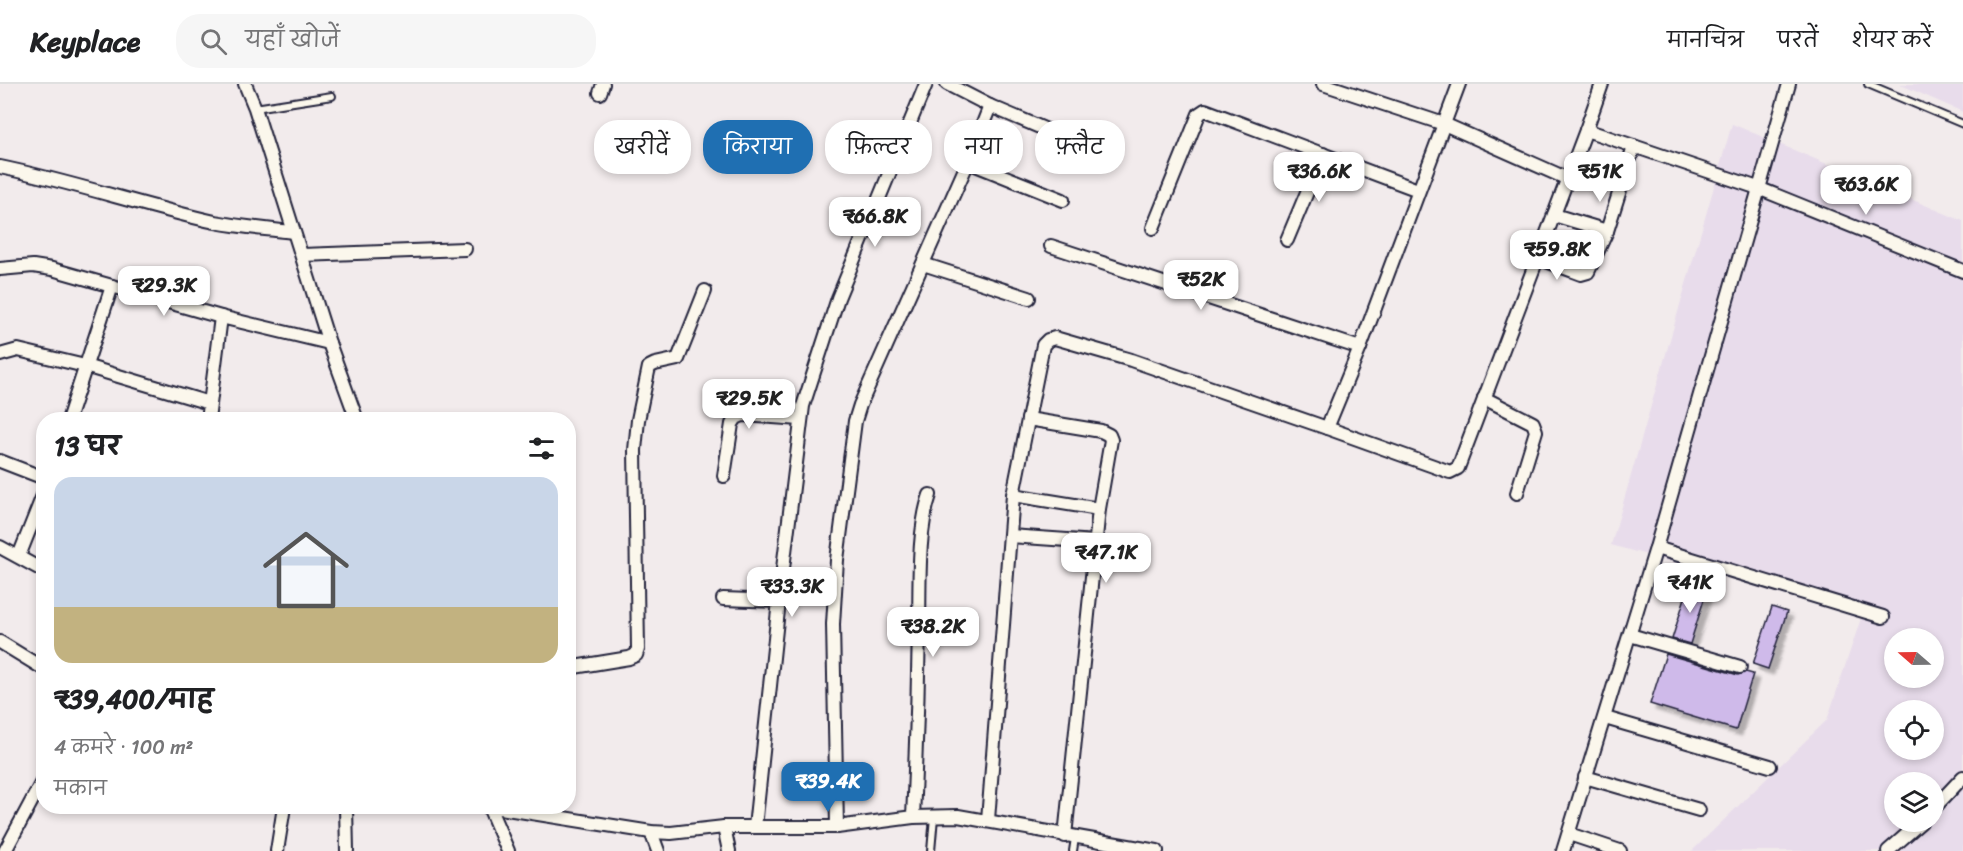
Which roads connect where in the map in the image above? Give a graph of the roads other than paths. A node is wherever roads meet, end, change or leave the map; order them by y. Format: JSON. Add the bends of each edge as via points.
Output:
{"nodes":[{"id":1,"x":245,"y":84,"type":"edge"},
{"id":2,"x":926,"y":84,"type":"edge"},
{"id":3,"x":947,"y":84,"type":"edge"},
{"id":4,"x":1323,"y":84,"type":"edge"},
{"id":5,"x":1459,"y":84,"type":"edge"},
{"id":6,"x":1602,"y":84,"type":"edge"},
{"id":7,"x":1789,"y":84,"type":"edge"},
{"id":8,"x":1868,"y":84,"type":"edge"},
{"id":9,"x":332,"y":96,"type":"dead end"},
{"id":10,"x":990,"y":106,"type":"junction"},
{"id":11,"x":255,"y":108,"type":"junction"},
{"id":12,"x":984,"y":120,"type":"edge"},
{"id":13,"x":1444,"y":124,"type":"junction"},
{"id":14,"x":1963,"y":124,"type":"edge"},
{"id":15,"x":1035,"y":125,"type":"edge"},
{"id":16,"x":1587,"y":130,"type":"junction"},
{"id":17,"x":1634,"y":146,"type":"junction"},
{"id":18,"x":1323,"y":154,"type":"junction"},
{"id":19,"x":0,"y":167,"type":"edge"},
{"id":20,"x":963,"y":174,"type":"edge"},
{"id":21,"x":998,"y":174,"type":"edge"},
{"id":22,"x":1568,"y":178,"type":"junction"},
{"id":23,"x":1758,"y":188,"type":"junction"},
{"id":24,"x":1418,"y":190,"type":"junction"},
{"id":25,"x":1063,"y":200,"type":"dead end"},
{"id":26,"x":1554,"y":215,"type":"junction"},
{"id":27,"x":1153,"y":228,"type":"dead end"},
{"id":28,"x":1607,"y":231,"type":"junction"},
{"id":29,"x":293,"y":232,"type":"junction"},
{"id":30,"x":1287,"y":240,"type":"dead end"},
{"id":31,"x":1052,"y":246,"type":"dead end"},
{"id":32,"x":465,"y":249,"type":"dead end"},
{"id":33,"x":302,"y":255,"type":"junction"},
{"id":34,"x":1538,"y":258,"type":"junction"},
{"id":35,"x":923,"y":264,"type":"junction"},
{"id":36,"x":0,"y":269,"type":"edge"},
{"id":37,"x":1963,"y":271,"type":"edge"},
{"id":38,"x":112,"y":286,"type":"junction"},
{"id":39,"x":705,"y":291,"type":"dead end"},
{"id":40,"x":1029,"y":298,"type":"dead end"},
{"id":41,"x":221,"y":318,"type":"junction"},
{"id":42,"x":329,"y":343,"type":"junction"},
{"id":43,"x":1360,"y":348,"type":"junction"},
{"id":44,"x":0,"y":355,"type":"edge"},
{"id":45,"x":85,"y":366,"type":"junction"},
{"id":46,"x":1484,"y":398,"type":"junction"},
{"id":47,"x":209,"y":403,"type":"junction"},
{"id":48,"x":71,"y":412,"type":"edge"},
{"id":49,"x":208,"y":412,"type":"edge"},
{"id":50,"x":354,"y":412,"type":"edge"},
{"id":51,"x":801,"y":419,"type":"junction"},
{"id":52,"x":1028,"y":419,"type":"junction"},
{"id":53,"x":1327,"y":428,"type":"junction"},
{"id":54,"x":0,"y":461,"type":"edge"},
{"id":55,"x":36,"y":475,"type":"edge"},
{"id":56,"x":724,"y":476,"type":"dead end"},
{"id":57,"x":1516,"y":493,"type":"dead end"},
{"id":58,"x":930,"y":495,"type":"dead end"},
{"id":59,"x":1013,"y":495,"type":"junction"},
{"id":60,"x":1099,"y":509,"type":"junction"},
{"id":61,"x":36,"y":513,"type":"edge"},
{"id":62,"x":1010,"y":536,"type":"junction"},
{"id":63,"x":1096,"y":542,"type":"junction"},
{"id":64,"x":0,"y":547,"type":"edge"},
{"id":65,"x":1656,"y":548,"type":"junction"},
{"id":66,"x":19,"y":556,"type":"junction"},
{"id":67,"x":36,"y":566,"type":"edge"},
{"id":68,"x":723,"y":599,"type":"dead end"},
{"id":69,"x":778,"y":601,"type":"junction"},
{"id":70,"x":1883,"y":617,"type":"dead end"},
{"id":71,"x":1630,"y":635,"type":"junction"},
{"id":72,"x":0,"y":642,"type":"edge"},
{"id":73,"x":36,"y":664,"type":"edge"},
{"id":74,"x":576,"y":667,"type":"edge"},
{"id":75,"x":1740,"y":667,"type":"dead end"},
{"id":76,"x":1605,"y":718,"type":"junction"},
{"id":77,"x":1770,"y":766,"type":"dead end"},
{"id":78,"x":1585,"y":777,"type":"junction"},
{"id":79,"x":1963,"y":777,"type":"edge"},
{"id":80,"x":36,"y":793,"type":"edge"},
{"id":81,"x":1944,"y":797,"type":"edge"},
{"id":82,"x":1699,"y":810,"type":"dead end"},
{"id":83,"x":283,"y":814,"type":"edge"},
{"id":84,"x":346,"y":814,"type":"edge"},
{"id":85,"x":494,"y":814,"type":"edge"},
{"id":86,"x":536,"y":814,"type":"edge"},
{"id":87,"x":934,"y":816,"type":"junction"},
{"id":88,"x":913,"y":817,"type":"junction"},
{"id":89,"x":988,"y":820,"type":"junction"},
{"id":90,"x":724,"y":827,"type":"junction"},
{"id":91,"x":755,"y":827,"type":"junction"},
{"id":92,"x":837,"y":827,"type":"junction"},
{"id":93,"x":651,"y":832,"type":"junction"},
{"id":94,"x":1910,"y":832,"type":"edge"},
{"id":95,"x":1569,"y":834,"type":"junction"},
{"id":96,"x":1070,"y":837,"type":"junction"},
{"id":97,"x":5,"y":851,"type":"edge"},
{"id":98,"x":277,"y":851,"type":"edge"},
{"id":99,"x":347,"y":851,"type":"edge"},
{"id":100,"x":507,"y":851,"type":"edge"},
{"id":101,"x":658,"y":851,"type":"edge"},
{"id":102,"x":729,"y":851,"type":"edge"},
{"id":103,"x":931,"y":851,"type":"edge"},
{"id":104,"x":1073,"y":851,"type":"edge"},
{"id":105,"x":1157,"y":851,"type":"edge"},
{"id":106,"x":1563,"y":851,"type":"edge"},
{"id":107,"x":1620,"y":851,"type":"edge"},
{"id":108,"x":1888,"y":851,"type":"edge"}],
"edges":[{"from":1,"to":11,"type":"street"},
{"from":2,"to":51,"type":"street","via":[[838,298]]},
{"from":3,"to":10,"type":"street"},
{"from":4,"to":13,"type":"street"},
{"from":5,"to":13,"type":"street"},
{"from":6,"to":16,"type":"street"},
{"from":7,"to":23,"type":"street"},
{"from":8,"to":14,"type":"lane"},
{"from":9,"to":11,"type":"lane"},
{"from":10,"to":12,"type":"street"},
{"from":10,"to":15,"type":"street"},
{"from":11,"to":29,"type":"street"},
{"from":13,"to":22,"type":"street"},
{"from":13,"to":24,"type":"street"},
{"from":16,"to":17,"type":"street"},
{"from":16,"to":22,"type":"street"},
{"from":17,"to":23,"type":"street"},
{"from":17,"to":28,"type":"street"},
{"from":18,"to":24,"type":"street"},
{"from":18,"to":27,"type":"street","via":[[1202,111]]},
{"from":18,"to":30,"type":"street"},
{"from":19,"to":29,"type":"street","via":[[173,212]]},
{"from":20,"to":35,"type":"street"},
{"from":21,"to":25,"type":"street"},
{"from":22,"to":26,"type":"street"},
{"from":23,"to":37,"type":"street"},
{"from":23,"to":65,"type":"street"},
{"from":24,"to":43,"type":"street"},
{"from":26,"to":28,"type":"street"},
{"from":26,"to":34,"type":"street"},
{"from":28,"to":34,"type":"street","via":[[1586,274]]},
{"from":29,"to":33,"type":"street"},
{"from":31,"to":43,"type":"street"},
{"from":32,"to":33,"type":"street"},
{"from":33,"to":42,"type":"street"},
{"from":34,"to":46,"type":"street"},
{"from":35,"to":40,"type":"street"},
{"from":35,"to":92,"type":"street","via":[[855,421],[833,624]]},
{"from":36,"to":38,"type":"street","via":[[33,266]]},
{"from":38,"to":41,"type":"street"},
{"from":38,"to":45,"type":"street"},
{"from":39,"to":74,"type":"street","via":[[678,359],[649,367],[638,420],[638,649],[629,658]]},
{"from":41,"to":42,"type":"street"},
{"from":41,"to":47,"type":"street"},
{"from":42,"to":50,"type":"street"},
{"from":43,"to":53,"type":"street"},
{"from":44,"to":45,"type":"street","via":[[18,350]]},
{"from":45,"to":47,"type":"street"},
{"from":45,"to":48,"type":"street"},
{"from":46,"to":53,"type":"street","via":[[1458,468],[1453,471]]},
{"from":46,"to":57,"type":"street","via":[[1535,426]]},
{"from":47,"to":49,"type":"street"},
{"from":51,"to":56,"type":"street","via":[[738,416],[732,424]]},
{"from":51,"to":69,"type":"street"},
{"from":52,"to":53,"type":"street","via":[[1041,352],[1048,340],[1055,338]]},
{"from":52,"to":59,"type":"street"},
{"from":52,"to":60,"type":"street","via":[[1109,435]]},
{"from":54,"to":55,"type":"street"},
{"from":58,"to":88,"type":"street","via":[[920,565]]},
{"from":59,"to":60,"type":"street"},
{"from":59,"to":62,"type":"street"},
{"from":60,"to":63,"type":"street"},
{"from":61,"to":66,"type":"street"},
{"from":62,"to":63,"type":"street"},
{"from":62,"to":89,"type":"street"},
{"from":63,"to":96,"type":"street"},
{"from":64,"to":66,"type":"street"},
{"from":65,"to":70,"type":"street"},
{"from":65,"to":71,"type":"street"},
{"from":66,"to":67,"type":"street"},
{"from":68,"to":69,"type":"street"},
{"from":69,"to":91,"type":"street"},
{"from":71,"to":75,"type":"street"},
{"from":71,"to":76,"type":"street"},
{"from":72,"to":73,"type":"street"},
{"from":76,"to":77,"type":"street"},
{"from":76,"to":78,"type":"street"},
{"from":78,"to":82,"type":"street"},
{"from":78,"to":95,"type":"street"},
{"from":79,"to":81,"type":"street"},
{"from":80,"to":97,"type":"street"},
{"from":83,"to":98,"type":"street"},
{"from":84,"to":99,"type":"street"},
{"from":85,"to":100,"type":"street"},
{"from":86,"to":93,"type":"street"},
{"from":87,"to":88,"type":"street"},
{"from":87,"to":89,"type":"street"},
{"from":87,"to":103,"type":"lane"},
{"from":88,"to":92,"type":"street"},
{"from":89,"to":96,"type":"street"},
{"from":90,"to":91,"type":"street"},
{"from":90,"to":93,"type":"street","via":[[671,834]]},
{"from":90,"to":102,"type":"street"},
{"from":91,"to":92,"type":"street"},
{"from":93,"to":101,"type":"street"},
{"from":94,"to":108,"type":"street"},
{"from":95,"to":106,"type":"street"},
{"from":95,"to":107,"type":"street"},
{"from":96,"to":104,"type":"lane"},
{"from":96,"to":105,"type":"street"}]}
